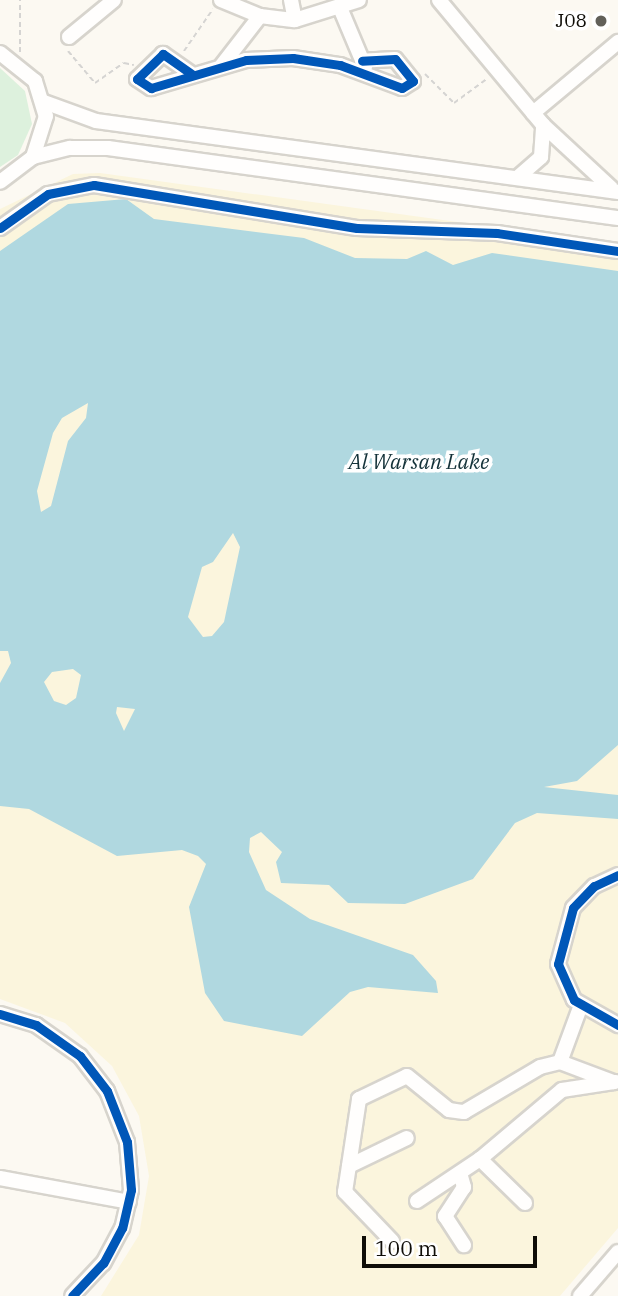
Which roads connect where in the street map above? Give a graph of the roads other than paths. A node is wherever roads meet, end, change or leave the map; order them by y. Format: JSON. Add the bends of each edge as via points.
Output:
{"nodes":[{"id":1,"x":114,"y":0,"type":"edge"},
{"id":2,"x":220,"y":0,"type":"edge"},
{"id":3,"x":291,"y":0,"type":"edge"},
{"id":4,"x":359,"y":0,"type":"edge"},
{"id":5,"x":439,"y":0,"type":"edge"},
{"id":6,"x":341,"y":10,"type":"junction"},
{"id":7,"x":260,"y":16,"type":"junction"},
{"id":8,"x":295,"y":20,"type":"junction"},
{"id":9,"x":69,"y":37,"type":"road end"},
{"id":10,"x":618,"y":42,"type":"edge"},
{"id":11,"x":0,"y":53,"type":"edge"},
{"id":12,"x":222,"y":65,"type":"junction"},
{"id":13,"x":365,"y":67,"type":"junction"},
{"id":14,"x":193,"y":75,"type":"junction"},
{"id":15,"x":44,"y":102,"type":"junction"},
{"id":16,"x":533,"y":113,"type":"junction"},
{"id":17,"x":543,"y":125,"type":"junction"},
{"id":18,"x":33,"y":157,"type":"junction"},
{"id":19,"x":517,"y":178,"type":"junction"},
{"id":20,"x":0,"y":181,"type":"edge"},
{"id":21,"x":618,"y":192,"type":"edge"},
{"id":22,"x":618,"y":218,"type":"edge"},
{"id":23,"x":0,"y":228,"type":"edge"},
{"id":24,"x":618,"y":251,"type":"edge"},
{"id":25,"x":618,"y":875,"type":"edge"},
{"id":26,"x":581,"y":1005,"type":"junction"},
{"id":27,"x":0,"y":1014,"type":"edge"},
{"id":28,"x":618,"y":1026,"type":"edge"},
{"id":29,"x":560,"y":1062,"type":"junction"},
{"id":30,"x":616,"y":1082,"type":"edge"},
{"id":31,"x":407,"y":1138,"type":"dead end"},
{"id":32,"x":480,"y":1159,"type":"junction"},
{"id":33,"x":349,"y":1166,"type":"junction"},
{"id":34,"x":460,"y":1173,"type":"junction"},
{"id":35,"x":0,"y":1178,"type":"edge"},
{"id":36,"x":417,"y":1201,"type":"dead end"},
{"id":37,"x":129,"y":1202,"type":"junction"},
{"id":38,"x":524,"y":1203,"type":"dead end"},
{"id":39,"x":392,"y":1241,"type":"dead end"},
{"id":40,"x":464,"y":1245,"type":"dead end"},
{"id":41,"x":618,"y":1252,"type":"edge"},
{"id":42,"x":72,"y":1296,"type":"edge"},
{"id":43,"x":580,"y":1296,"type":"edge"}],
"edges":[{"from":1,"to":9,"type":"street"},
{"from":2,"to":7,"type":"street"},
{"from":3,"to":8,"type":"street"},
{"from":4,"to":6,"type":"street"},
{"from":5,"to":16,"type":"street"},
{"from":6,"to":8,"type":"street"},
{"from":6,"to":13,"type":"street"},
{"from":7,"to":8,"type":"street"},
{"from":7,"to":12,"type":"street"},
{"from":10,"to":16,"type":"street"},
{"from":11,"to":15,"type":"street","via":[[19,64]]},
{"from":12,"to":13,"type":"street","via":[[293,58]]},
{"from":12,"to":14,"type":"street"},
{"from":13,"to":13,"type":"street","via":[[402,88],[413,81],[390,57]]},
{"from":14,"to":14,"type":"street","via":[[177,61],[159,54],[139,71],[138,82],[147,88]]},
{"from":15,"to":18,"type":"street","via":[[44,130]]},
{"from":15,"to":19,"type":"street","via":[[96,121]]},
{"from":16,"to":17,"type":"street"},
{"from":17,"to":19,"type":"street","via":[[541,157]]},
{"from":17,"to":21,"type":"street","via":[[583,168]]},
{"from":18,"to":20,"type":"street"},
{"from":18,"to":22,"type":"street","via":[[70,148],[108,148]]},
{"from":19,"to":21,"type":"street"},
{"from":23,"to":24,"type":"street","via":[[48,194],[85,185],[357,228],[497,233]]},
{"from":25,"to":26,"type":"street","via":[[579,899],[559,948],[561,979]]},
{"from":26,"to":28,"type":"street"},
{"from":26,"to":29,"type":"street"},
{"from":27,"to":37,"type":"street","via":[[58,1038],[99,1078],[127,1142]]},
{"from":29,"to":30,"type":"street"},
{"from":29,"to":33,"type":"street","via":[[531,1071],[464,1112],[445,1107],[417,1080],[397,1078],[355,1102]]},
{"from":30,"to":32,"type":"street","via":[[562,1090]]},
{"from":31,"to":33,"type":"street"},
{"from":32,"to":34,"type":"street"},
{"from":32,"to":38,"type":"street"},
{"from":33,"to":39,"type":"street","via":[[348,1198]]},
{"from":34,"to":36,"type":"street"},
{"from":34,"to":40,"type":"street","via":[[464,1187],[445,1216]]},
{"from":35,"to":37,"type":"street"},
{"from":37,"to":42,"type":"street","via":[[110,1252]]},
{"from":41,"to":43,"type":"street"}]}
